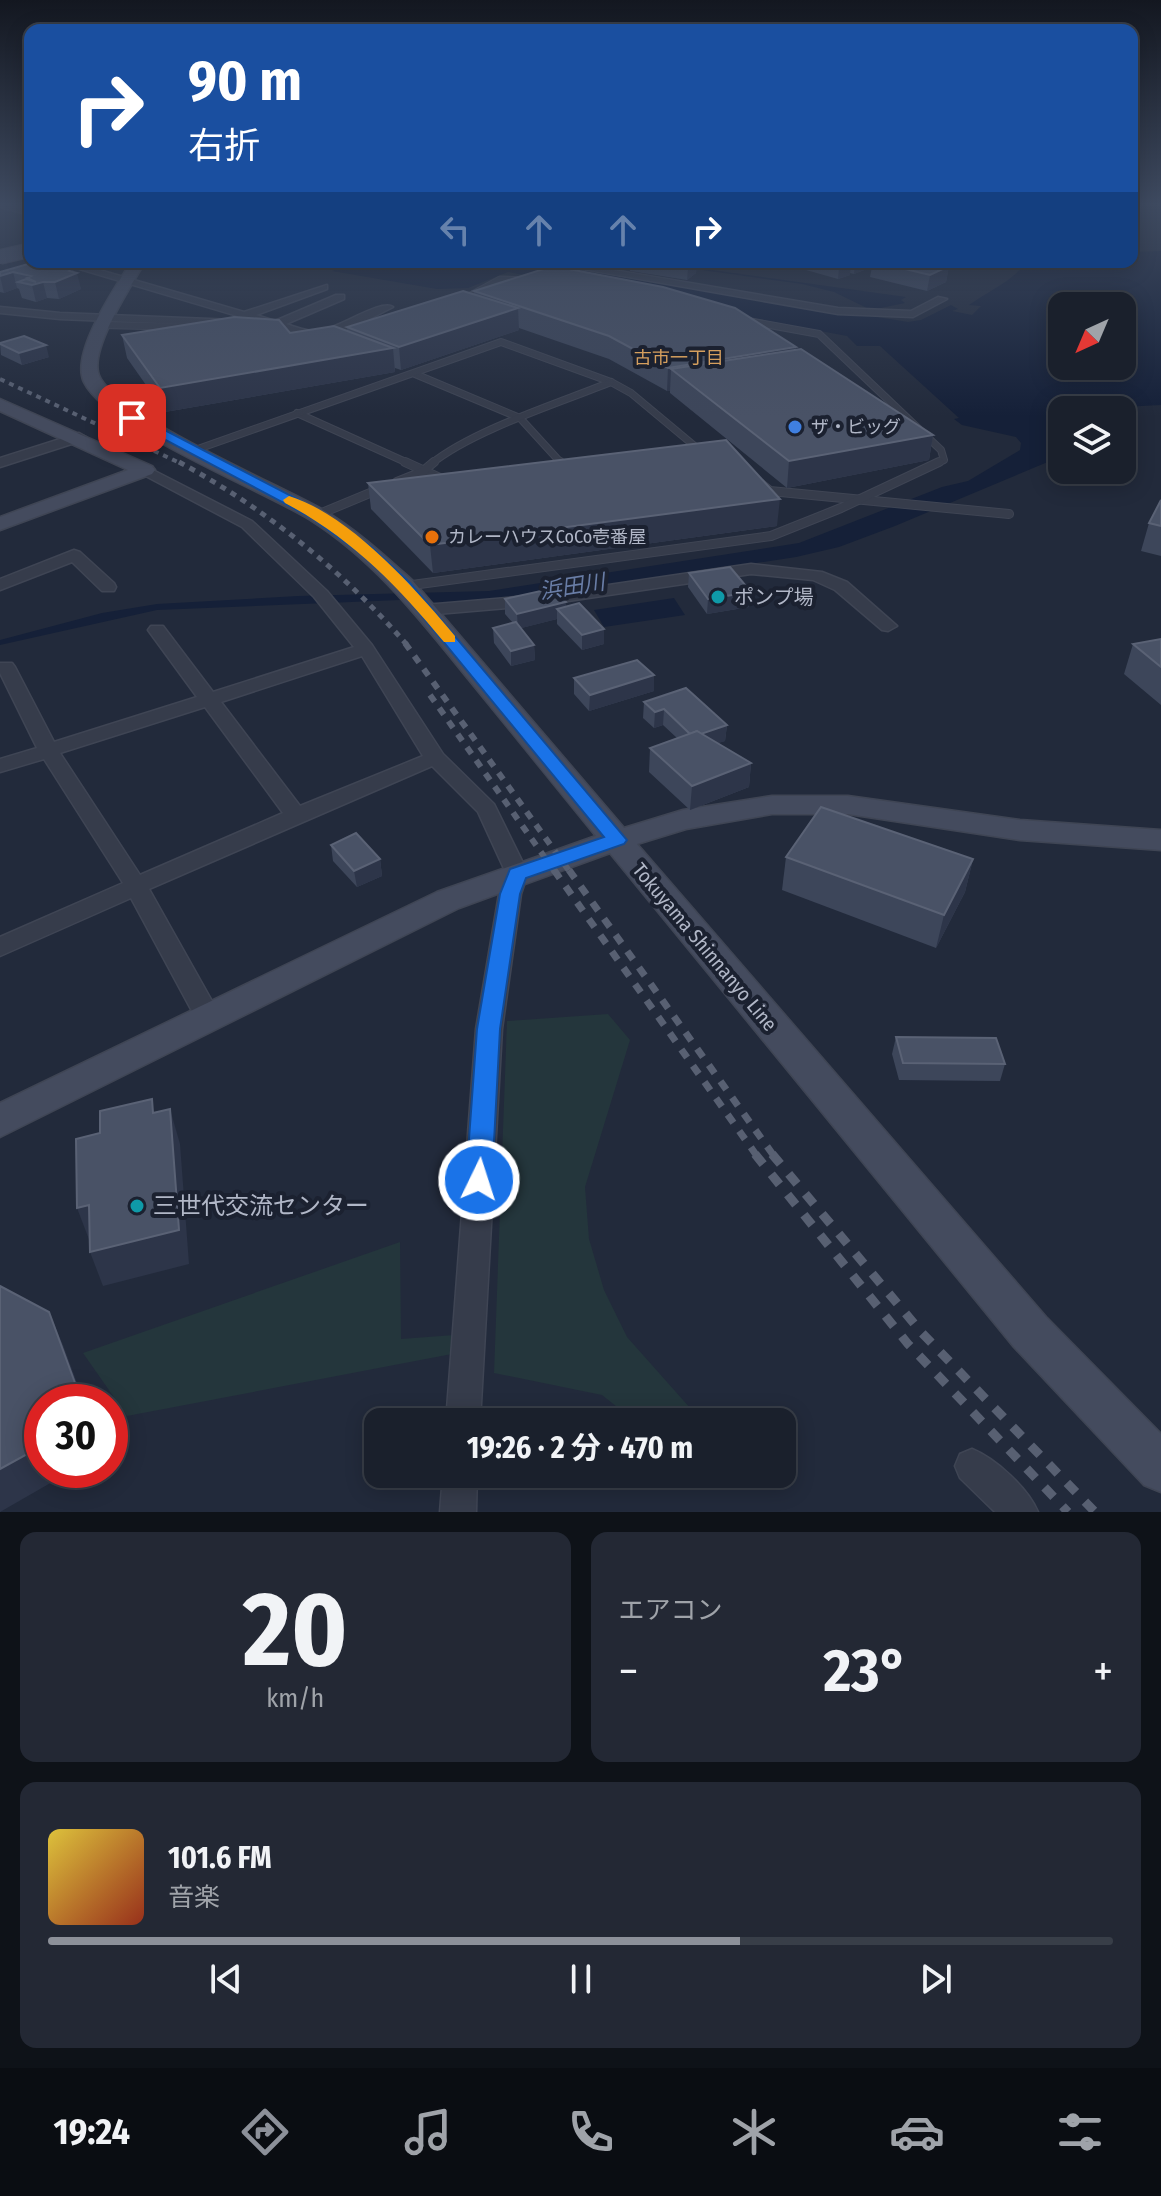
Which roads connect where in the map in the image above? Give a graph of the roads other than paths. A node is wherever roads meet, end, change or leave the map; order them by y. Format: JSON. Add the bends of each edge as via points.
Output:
{"nodes":[{"id":1,"x":110,"y":275,"type":"edge"},
{"id":2,"x":130,"y":275,"type":"edge"},
{"id":3,"x":624,"y":275,"type":"edge"},
{"id":4,"x":127,"y":279,"type":"junction"},
{"id":5,"x":533,"y":281,"type":"edge"},
{"id":6,"x":323,"y":287,"type":"dead end"},
{"id":7,"x":340,"y":297,"type":"dead end"},
{"id":8,"x":942,"y":299,"type":"dead end"},
{"id":9,"x":453,"y":304,"type":"edge"},
{"id":10,"x":320,"y":305,"type":"junction"},
{"id":11,"x":387,"y":307,"type":"dead end"},
{"id":12,"x":0,"y":310,"type":"edge"},
{"id":13,"x":246,"y":315,"type":"junction"},
{"id":14,"x":369,"y":319,"type":"junction"},
{"id":15,"x":743,"y":320,"type":"edge"},
{"id":16,"x":105,"y":321,"type":"junction"},
{"id":17,"x":282,"y":328,"type":"junction"},
{"id":18,"x":239,"y":331,"type":"edge"},
{"id":19,"x":323,"y":340,"type":"edge"},
{"id":20,"x":415,"y":374,"type":"junction"},
{"id":21,"x":611,"y":382,"type":"junction"},
{"id":22,"x":0,"y":404,"type":"edge"},
{"id":23,"x":297,"y":413,"type":"junction"},
{"id":24,"x":520,"y":418,"type":"junction"},
{"id":25,"x":79,"y":437,"type":"junction"},
{"id":26,"x":195,"y":450,"type":"junction"},
{"id":27,"x":696,"y":461,"type":"edge"},
{"id":28,"x":0,"y":463,"type":"edge"},
{"id":29,"x":145,"y":470,"type":"junction"},
{"id":30,"x":422,"y":472,"type":"junction"},
{"id":31,"x":557,"y":477,"type":"edge"},
{"id":32,"x":445,"y":480,"type":"edge"},
{"id":33,"x":758,"y":481,"type":"edge"},
{"id":34,"x":861,"y":498,"type":"junction"},
{"id":35,"x":1009,"y":514,"type":"dead end"},
{"id":36,"x":317,"y":515,"type":"junction"},
{"id":37,"x":0,"y":524,"type":"edge"},
{"id":38,"x":0,"y":585,"type":"edge"},
{"id":39,"x":108,"y":587,"type":"dead end"},
{"id":40,"x":415,"y":598,"type":"junction"},
{"id":41,"x":888,"y":626,"type":"dead end"},
{"id":42,"x":157,"y":630,"type":"dead end"},
{"id":43,"x":366,"y":649,"type":"junction"},
{"id":44,"x":6,"y":667,"type":"dead end"},
{"id":45,"x":210,"y":698,"type":"junction"},
{"id":46,"x":48,"y":750,"type":"junction"},
{"id":47,"x":435,"y":758,"type":"junction"},
{"id":48,"x":0,"y":766,"type":"edge"},
{"id":49,"x":296,"y":815,"type":"junction"},
{"id":50,"x":617,"y":840,"type":"junction"},
{"id":51,"x":1161,"y":840,"type":"edge"},
{"id":52,"x":517,"y":873,"type":"junction"},
{"id":53,"x":137,"y":888,"type":"junction"},
{"id":54,"x":0,"y":947,"type":"edge"},
{"id":55,"x":209,"y":1019,"type":"junction"},
{"id":56,"x":0,"y":1121,"type":"edge"},
{"id":57,"x":464,"y":1408,"type":"edge"},
{"id":58,"x":972,"y":1466,"type":"dead end"},
{"id":59,"x":1161,"y":1468,"type":"edge"},
{"id":60,"x":459,"y":1488,"type":"edge"},
{"id":61,"x":458,"y":1512,"type":"edge"},
{"id":62,"x":1020,"y":1512,"type":"edge"}],
"edges":[{"from":1,"to":4,"type":"street"},
{"from":2,"to":4,"type":"main road","name":"Tokuyama Shinnanyo Line"},
{"from":3,"to":8,"type":"street","via":[[852,312],[913,314]]},
{"from":4,"to":13,"type":"street"},
{"from":4,"to":16,"type":"main road","name":"Tokuyama Shinnanyo Line"},
{"from":5,"to":9,"type":"lane","via":[[500,279]]},
{"from":6,"to":13,"type":"street"},
{"from":7,"to":10,"type":"street"},
{"from":10,"to":14,"type":"street"},
{"from":10,"to":17,"type":"street"},
{"from":11,"to":14,"type":"street"},
{"from":12,"to":16,"type":"street"},
{"from":13,"to":17,"type":"street"},
{"from":14,"to":17,"type":"street","via":[[329,334]]},
{"from":15,"to":34,"type":"lane","via":[[819,334],[941,450],[944,460],[934,467]]},
{"from":16,"to":17,"type":"street"},
{"from":16,"to":18,"type":"lane"},
{"from":16,"to":26,"type":"main road","name":"Tokuyama Shinnanyo Line","via":[[86,365],[93,384],[132,418]]},
{"from":17,"to":19,"type":"lane"},
{"from":20,"to":21,"type":"lane","via":[[501,342]]},
{"from":20,"to":23,"type":"lane"},
{"from":20,"to":24,"type":"lane"},
{"from":21,"to":24,"type":"lane"},
{"from":21,"to":27,"type":"lane","via":[[711,459]]},
{"from":22,"to":25,"type":"main road"},
{"from":23,"to":26,"type":"lane"},
{"from":23,"to":30,"type":"lane"},
{"from":24,"to":30,"type":"lane","via":[[445,453]]},
{"from":24,"to":31,"type":"lane","via":[[571,475]]},
{"from":25,"to":28,"type":"street"},
{"from":25,"to":29,"type":"main road"},
{"from":26,"to":36,"type":"main road","name":"Tokuyama Shinnanyo Line"},
{"from":29,"to":37,"type":"main road"},
{"from":29,"to":43,"type":"street","via":[[247,524]]},
{"from":30,"to":32,"type":"lane"},
{"from":30,"to":36,"type":"lane"},
{"from":33,"to":34,"type":"lane","via":[[770,491]]},
{"from":34,"to":35,"type":"lane"},
{"from":34,"to":40,"type":"lane","via":[[771,536]]},
{"from":36,"to":40,"type":"main road","name":"Tokuyama Shinnanyo Line","via":[[365,550]]},
{"from":38,"to":39,"type":"street","via":[[74,555]]},
{"from":40,"to":41,"type":"street","via":[[541,600],[751,569],[816,575],[841,586]]},
{"from":40,"to":50,"type":"main road","name":"Tokuyama Shinnanyo Line"},
{"from":42,"to":45,"type":"street"},
{"from":43,"to":45,"type":"street"},
{"from":43,"to":47,"type":"street"},
{"from":44,"to":46,"type":"street"},
{"from":45,"to":46,"type":"street"},
{"from":45,"to":49,"type":"street"},
{"from":46,"to":48,"type":"street"},
{"from":46,"to":53,"type":"street"},
{"from":47,"to":49,"type":"street"},
{"from":47,"to":52,"type":"street","via":[[487,809]]},
{"from":49,"to":53,"type":"street"},
{"from":50,"to":51,"type":"main road","via":[[730,809],[848,805],[1020,830]]},
{"from":50,"to":52,"type":"main road"},
{"from":50,"to":59,"type":"main road","name":"Tokuyama Shinnanyo Line","via":[[1030,1332]]},
{"from":52,"to":55,"type":"main road","via":[[448,900]]},
{"from":52,"to":57,"type":"street","via":[[489,1029]]},
{"from":53,"to":54,"type":"street"},
{"from":53,"to":55,"type":"street"},
{"from":55,"to":56,"type":"main road"},
{"from":58,"to":62,"type":"street"},
{"from":60,"to":61,"type":"street"}]}
